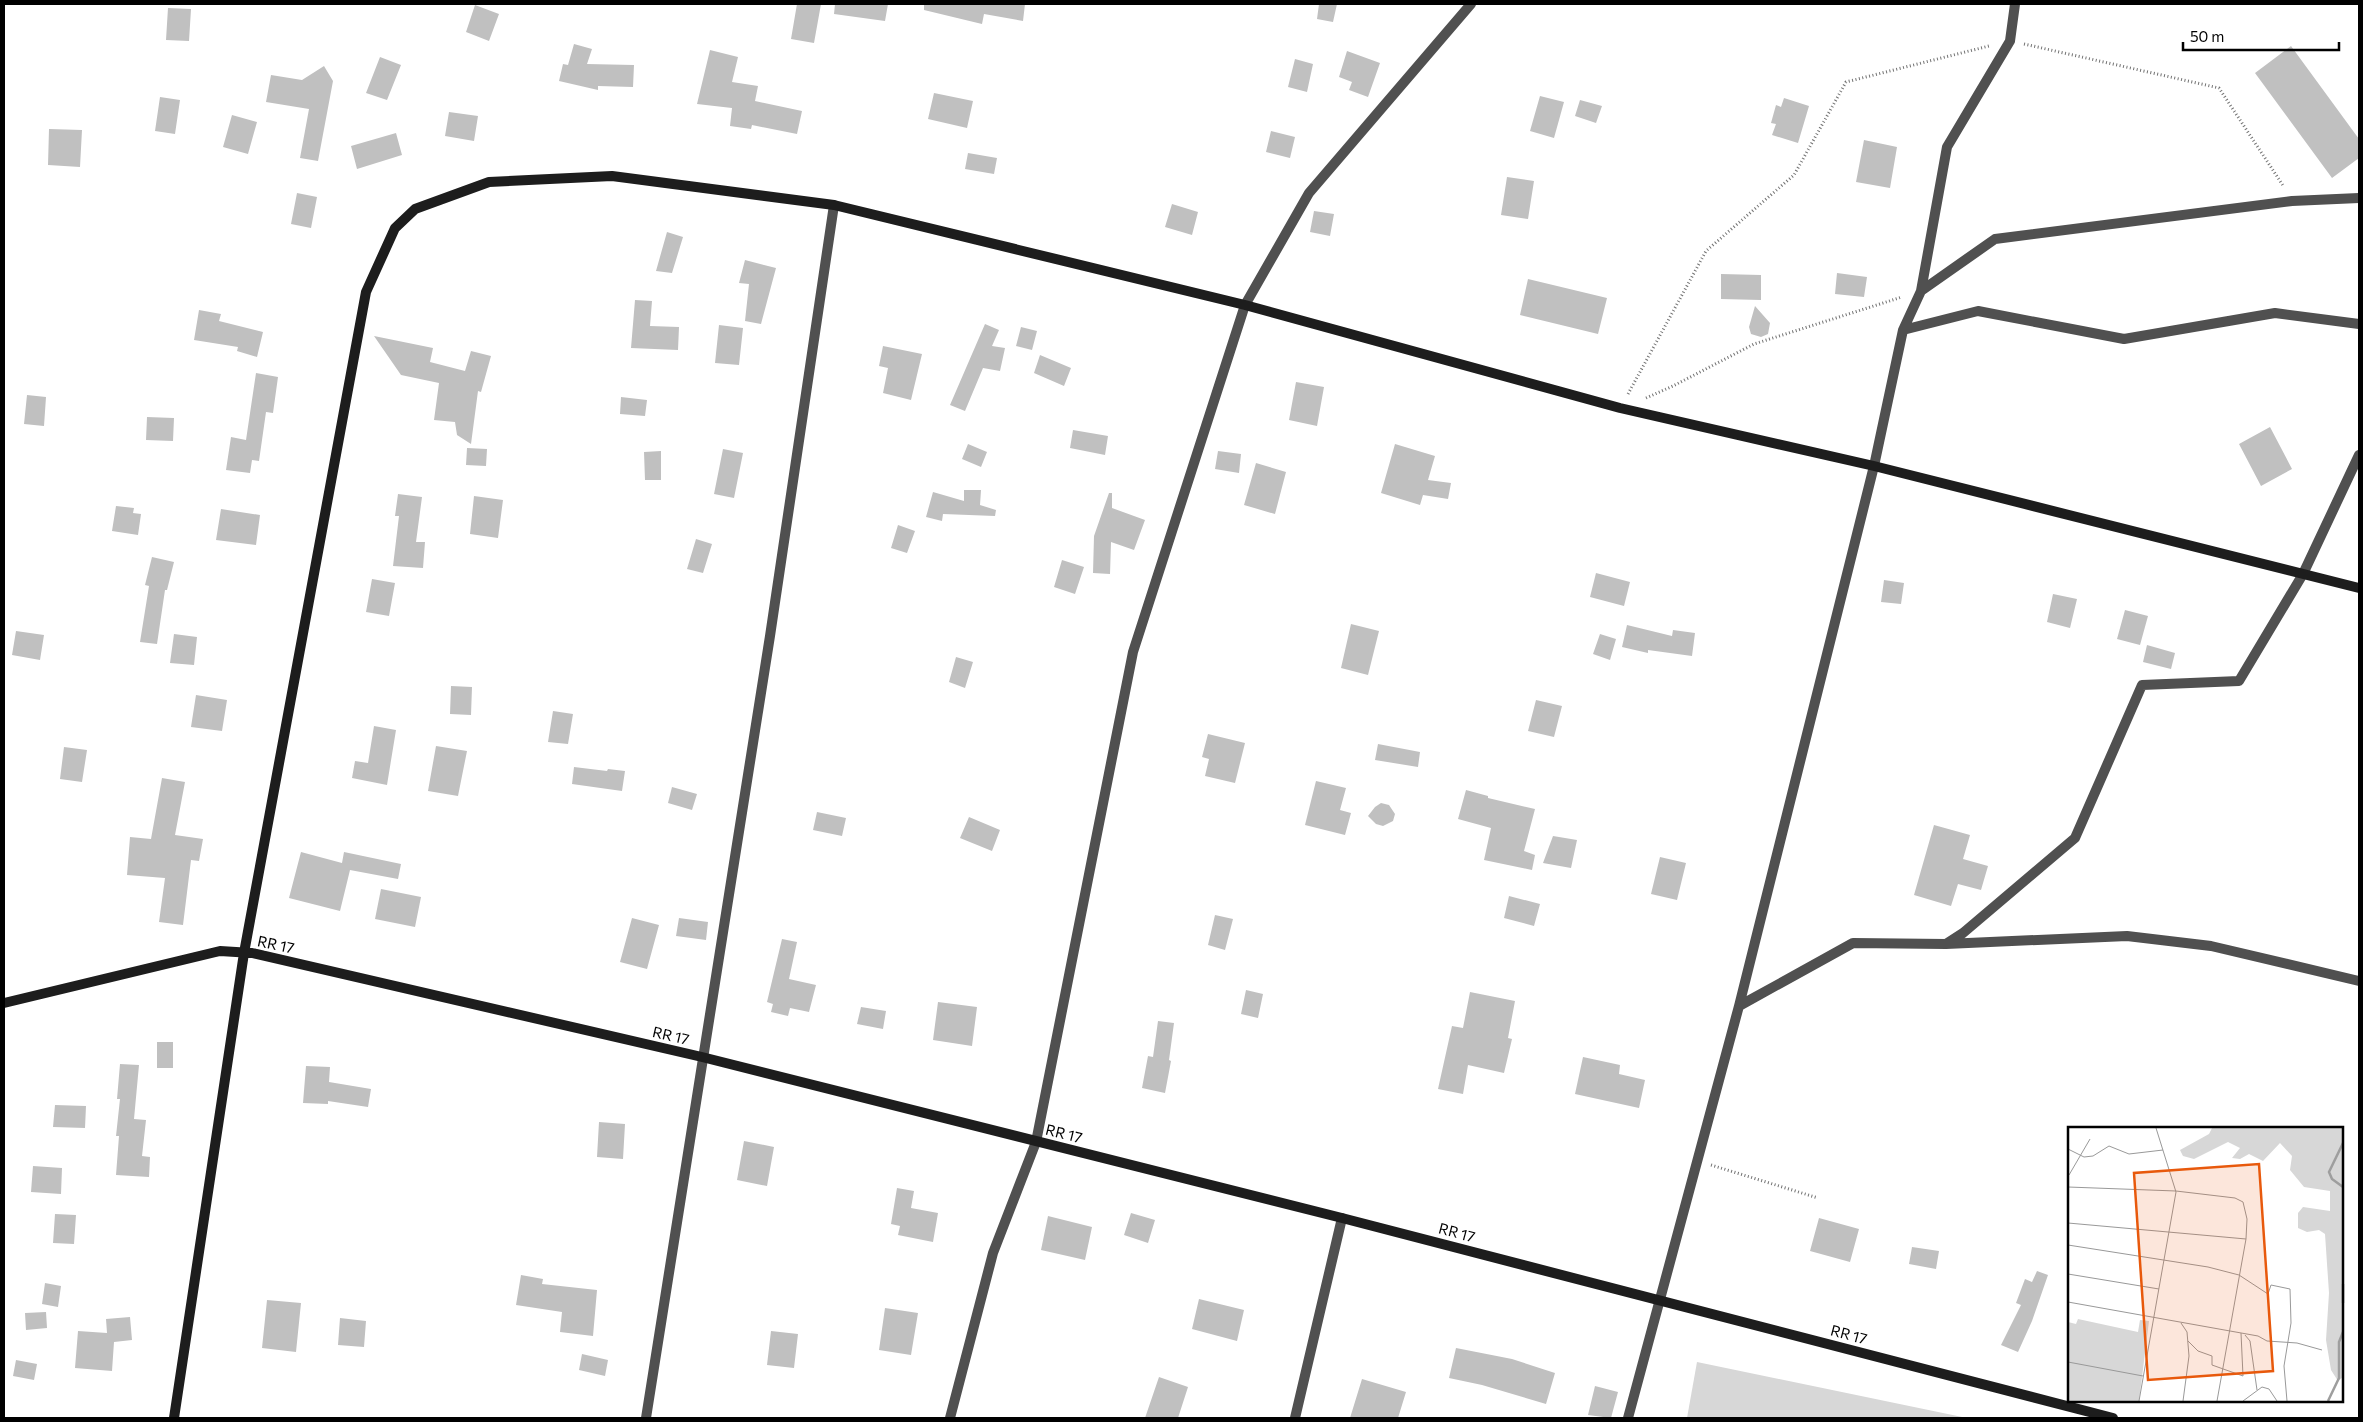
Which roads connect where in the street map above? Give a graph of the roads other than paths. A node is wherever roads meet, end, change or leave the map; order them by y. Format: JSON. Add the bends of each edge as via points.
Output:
{"nodes":[{"id":1,"x":1471,"y":4,"type":"edge"},
{"id":2,"x":2015,"y":4,"type":"edge"},
{"id":3,"x":2359,"y":198,"type":"edge"},
{"id":4,"x":834,"y":205,"type":"junction"},
{"id":5,"x":1921,"y":291,"type":"junction"},
{"id":6,"x":1245,"y":305,"type":"junction"},
{"id":7,"x":2359,"y":324,"type":"edge"},
{"id":8,"x":1903,"y":330,"type":"junction"},
{"id":9,"x":2359,"y":455,"type":"edge"},
{"id":10,"x":1874,"y":466,"type":"junction"},
{"id":11,"x":2303,"y":574,"type":"junction"},
{"id":12,"x":2359,"y":588,"type":"edge"},
{"id":13,"x":1946,"y":944,"type":"junction"},
{"id":14,"x":244,"y":953,"type":"junction"},
{"id":15,"x":2359,"y":981,"type":"edge"},
{"id":16,"x":4,"y":1003,"type":"edge"},
{"id":17,"x":1739,"y":1006,"type":"junction"},
{"id":18,"x":702,"y":1057,"type":"junction"},
{"id":19,"x":1036,"y":1142,"type":"junction"},
{"id":20,"x":1342,"y":1218,"type":"junction"},
{"id":21,"x":1658,"y":1300,"type":"junction"},
{"id":22,"x":174,"y":1418,"type":"edge"},
{"id":23,"x":646,"y":1418,"type":"edge"},
{"id":24,"x":950,"y":1418,"type":"edge"},
{"id":25,"x":1295,"y":1418,"type":"edge"},
{"id":26,"x":1628,"y":1418,"type":"edge"},
{"id":27,"x":2113,"y":1418,"type":"edge"}],
"edges":[{"from":1,"to":6,"type":"street","via":[[1309,193]]},
{"from":2,"to":5,"type":"street","via":[[2010,41],[1947,147]]},
{"from":3,"to":5,"type":"street","via":[[2292,200],[1995,239]]},
{"from":4,"to":6,"type":"street"},
{"from":4,"to":14,"type":"street","via":[[612,176],[490,182],[415,210],[395,228],[366,292]]},
{"from":4,"to":18,"type":"street","via":[[770,636]]},
{"from":5,"to":8,"type":"street"},
{"from":6,"to":10,"type":"street","via":[[1620,408]]},
{"from":6,"to":19,"type":"street","via":[[1133,652]]},
{"from":7,"to":8,"type":"street","via":[[2275,313],[2124,339],[1978,312]]},
{"from":8,"to":10,"type":"street"},
{"from":9,"to":11,"type":"street"},
{"from":10,"to":11,"type":"street"},
{"from":10,"to":17,"type":"street"},
{"from":11,"to":12,"type":"street"},
{"from":11,"to":13,"type":"street","via":[[2239,681],[2142,685],[2075,838]]},
{"from":13,"to":15,"type":"street","via":[[2127,936],[2212,946]]},
{"from":13,"to":17,"type":"street","via":[[1853,943]]},
{"from":14,"to":16,"type":"street","name":"RR 17","number":"RR 17","via":[[220,951]]},
{"from":14,"to":18,"type":"street","name":"RR 17","number":"RR 17"},
{"from":14,"to":22,"type":"street"},
{"from":17,"to":21,"type":"street"},
{"from":18,"to":19,"type":"street","name":"RR 17","number":"RR 17"},
{"from":18,"to":23,"type":"street"},
{"from":19,"to":20,"type":"street","name":"RR 17","number":"RR 17"},
{"from":19,"to":24,"type":"street","via":[[992,1253]]},
{"from":20,"to":21,"type":"street","name":"RR 17","number":"RR 17"},
{"from":20,"to":25,"type":"street"},
{"from":21,"to":26,"type":"street"},
{"from":21,"to":27,"type":"street","name":"RR 17","number":"RR 17"}]}
